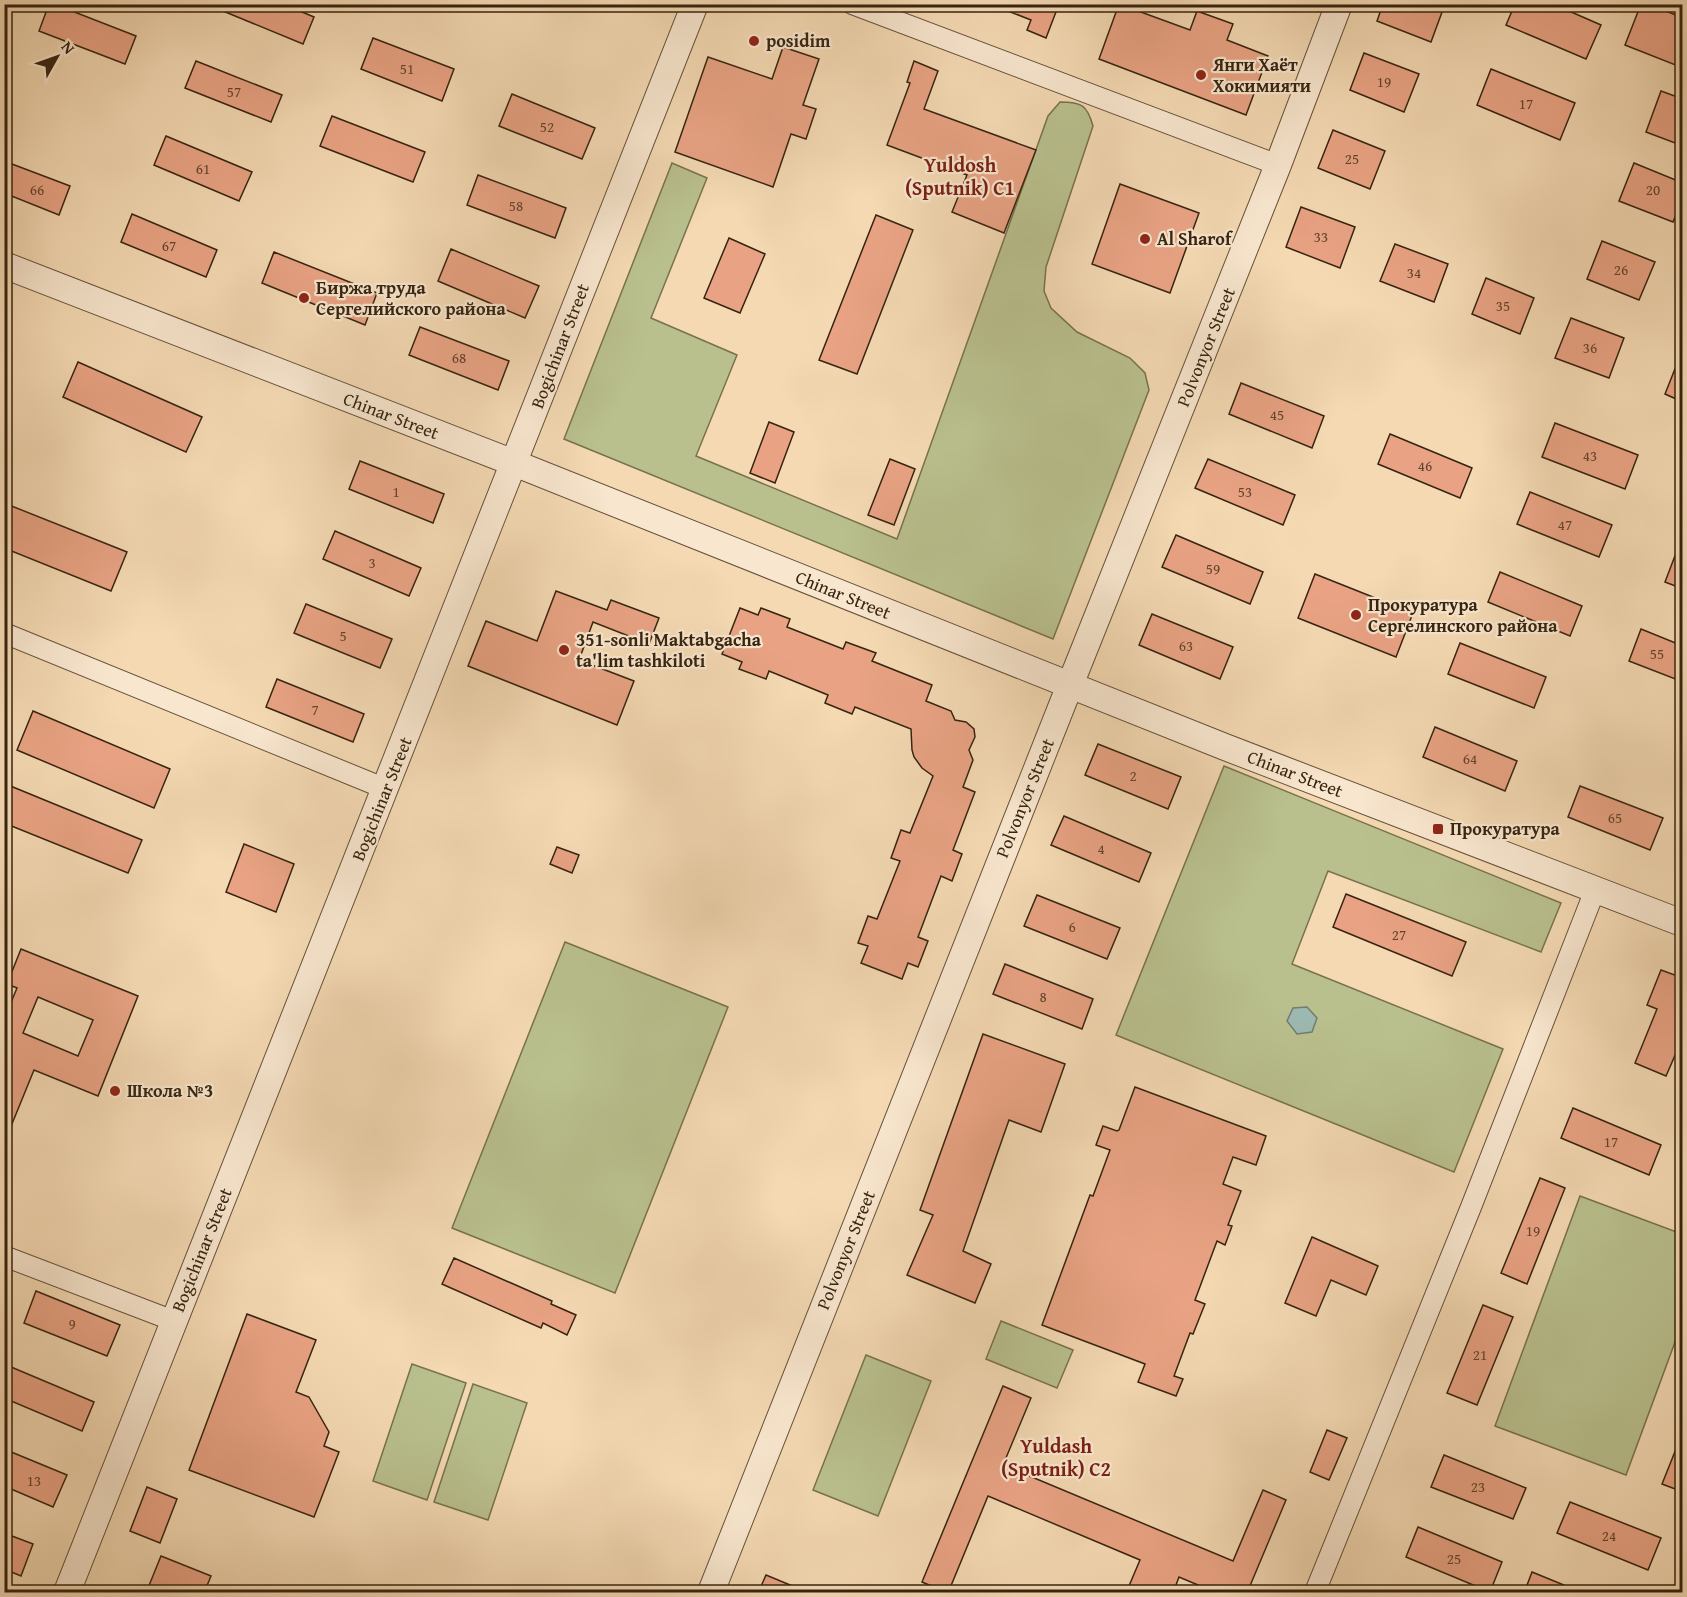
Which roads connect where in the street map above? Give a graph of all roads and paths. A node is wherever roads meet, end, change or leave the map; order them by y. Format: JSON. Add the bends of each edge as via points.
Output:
{"nodes":[{"id":1,"x":695,"y":4,"type":"edge"},
{"id":2,"x":852,"y":4,"type":"edge"},
{"id":3,"x":1339,"y":4,"type":"edge"},
{"id":4,"x":1278,"y":165,"type":"junction"},
{"id":5,"x":4,"y":265,"type":"edge"},
{"id":6,"x":514,"y":464,"type":"junction"},
{"id":7,"x":4,"y":633,"type":"edge"},
{"id":8,"x":1070,"y":685,"type":"junction"},
{"id":9,"x":386,"y":789,"type":"junction"},
{"id":10,"x":1595,"y":890,"type":"junction"},
{"id":11,"x":1683,"y":923,"type":"edge"},
{"id":12,"x":4,"y":1256,"type":"edge"},
{"id":13,"x":174,"y":1321,"type":"junction"},
{"id":14,"x":67,"y":1593,"type":"edge"},
{"id":15,"x":711,"y":1593,"type":"edge"},
{"id":16,"x":1315,"y":1593,"type":"edge"}],
"edges":[{"from":1,"to":6,"type":"street","name":"Bogichinar Street"},
{"from":2,"to":4,"type":"street"},
{"from":3,"to":4,"type":"street","name":"Polvonyor Street"},
{"from":4,"to":8,"type":"street","name":"Polvonyor Street"},
{"from":5,"to":6,"type":"street","name":"Chinar Street"},
{"from":6,"to":8,"type":"street","name":"Chinar Street"},
{"from":6,"to":9,"type":"street","name":"Bogichinar Street"},
{"from":7,"to":9,"type":"street"},
{"from":8,"to":10,"type":"street","name":"Chinar Street"},
{"from":8,"to":15,"type":"street","name":"Polvonyor Street"},
{"from":9,"to":13,"type":"street","name":"Bogichinar Street"},
{"from":10,"to":11,"type":"street","name":"Chinar Street"},
{"from":10,"to":16,"type":"street"},
{"from":12,"to":13,"type":"street"},
{"from":13,"to":14,"type":"street","name":"Bogichinar Street"}]}
